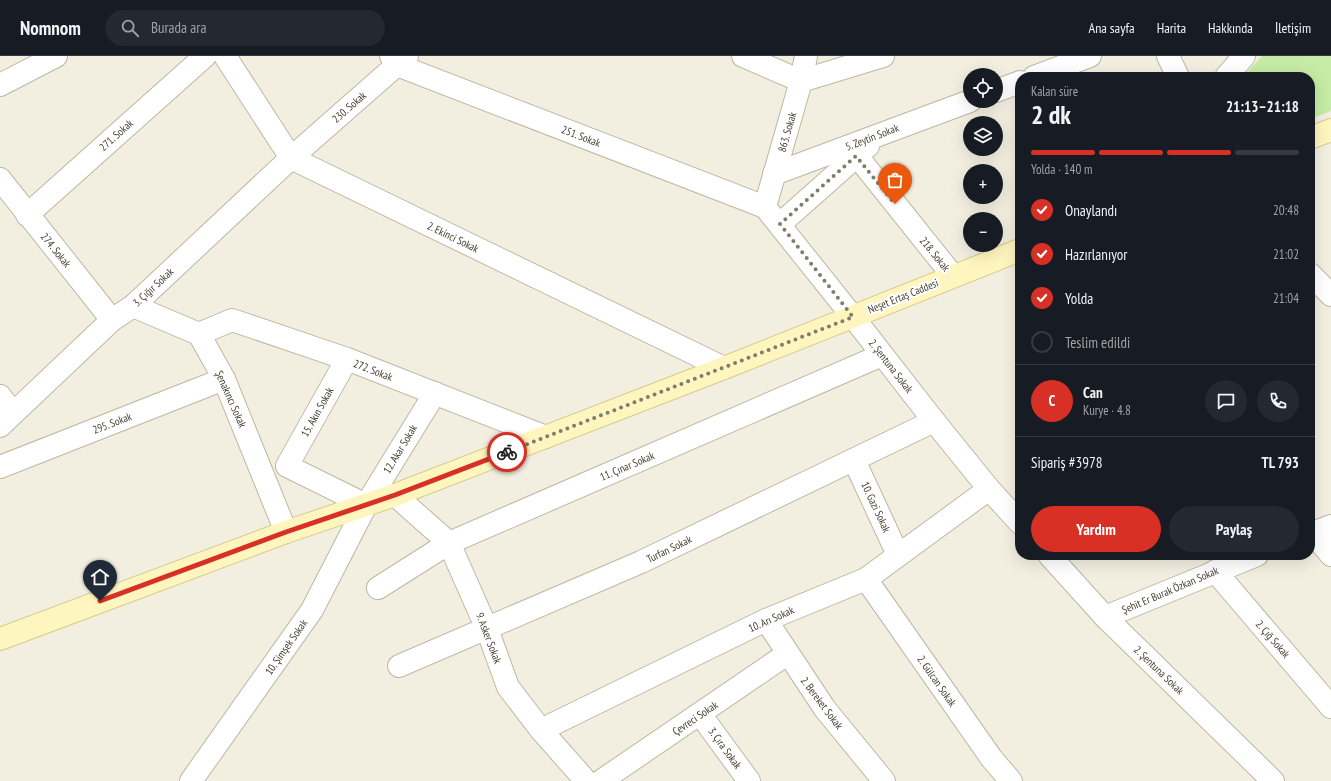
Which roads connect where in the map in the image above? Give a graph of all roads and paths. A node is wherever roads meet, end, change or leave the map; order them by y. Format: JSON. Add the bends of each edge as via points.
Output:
{"nodes":[{"id":1,"x":56,"y":56,"type":"edge"},
{"id":2,"x":205,"y":56,"type":"edge"},
{"id":3,"x":225,"y":56,"type":"edge"},
{"id":4,"x":743,"y":56,"type":"edge"},
{"id":5,"x":806,"y":56,"type":"edge"},
{"id":6,"x":883,"y":56,"type":"edge"},
{"id":7,"x":1090,"y":56,"type":"edge"},
{"id":8,"x":1168,"y":56,"type":"edge"},
{"id":9,"x":1244,"y":56,"type":"edge"},
{"id":10,"x":398,"y":59,"type":"edge"},
{"id":11,"x":1047,"y":72,"type":"edge"},
{"id":12,"x":1176,"y":72,"type":"edge"},
{"id":13,"x":1230,"y":72,"type":"edge"},
{"id":14,"x":801,"y":81,"type":"junction"},
{"id":15,"x":1015,"y":84,"type":"edge"},
{"id":16,"x":0,"y":85,"type":"edge"},
{"id":17,"x":1003,"y":88,"type":"edge"},
{"id":18,"x":963,"y":103,"type":"edge"},
{"id":19,"x":1331,"y":130,"type":"edge"},
{"id":20,"x":882,"y":133,"type":"junction"},
{"id":21,"x":1315,"y":136,"type":"edge"},
{"id":22,"x":856,"y":156,"type":"junction"},
{"id":23,"x":291,"y":158,"type":"junction"},
{"id":24,"x":774,"y":174,"type":"junction"},
{"id":25,"x":0,"y":179,"type":"edge"},
{"id":26,"x":765,"y":207,"type":"junction"},
{"id":27,"x":27,"y":215,"type":"junction"},
{"id":28,"x":780,"y":224,"type":"junction"},
{"id":29,"x":1015,"y":252,"type":"edge"},
{"id":30,"x":953,"y":276,"type":"junction"},
{"id":31,"x":1315,"y":279,"type":"edge"},
{"id":32,"x":1331,"y":295,"type":"edge"},
{"id":33,"x":133,"y":306,"type":"junction"},
{"id":34,"x":853,"y":317,"type":"junction"},
{"id":35,"x":112,"y":320,"type":"junction"},
{"id":36,"x":199,"y":334,"type":"junction"},
{"id":37,"x":882,"y":355,"type":"junction"},
{"id":38,"x":346,"y":359,"type":"junction"},
{"id":39,"x":724,"y":368,"type":"junction"},
{"id":40,"x":224,"y":379,"type":"junction"},
{"id":41,"x":434,"y":393,"type":"junction"},
{"id":42,"x":0,"y":396,"type":"edge"},
{"id":43,"x":7,"y":419,"type":"edge"},
{"id":44,"x":934,"y":421,"type":"junction"},
{"id":45,"x":546,"y":437,"type":"junction"},
{"id":46,"x":854,"y":460,"type":"junction"},
{"id":47,"x":0,"y":467,"type":"edge"},
{"id":48,"x":989,"y":489,"type":"junction"},
{"id":49,"x":395,"y":495,"type":"junction"},
{"id":50,"x":366,"y":505,"type":"junction"},
{"id":51,"x":1015,"y":518,"type":"edge"},
{"id":52,"x":1318,"y":531,"type":"edge"},
{"id":53,"x":286,"y":532,"type":"junction"},
{"id":54,"x":449,"y":544,"type":"junction"},
{"id":55,"x":1331,"y":554,"type":"edge"},
{"id":56,"x":898,"y":555,"type":"junction"},
{"id":57,"x":1054,"y":560,"type":"edge"},
{"id":58,"x":1245,"y":560,"type":"edge"},
{"id":59,"x":1215,"y":572,"type":"junction"},
{"id":60,"x":866,"y":579,"type":"junction"},
{"id":61,"x":378,"y":588,"type":"dead end"},
{"id":62,"x":1105,"y":617,"type":"junction"},
{"id":63,"x":766,"y":620,"type":"junction"},
{"id":64,"x":487,"y":629,"type":"junction"},
{"id":65,"x":0,"y":639,"type":"edge"},
{"id":66,"x":787,"y":654,"type":"junction"},
{"id":67,"x":399,"y":666,"type":"dead end"},
{"id":68,"x":1331,"y":707,"type":"edge"},
{"id":69,"x":700,"y":714,"type":"junction"},
{"id":70,"x":541,"y":730,"type":"junction"},
{"id":71,"x":191,"y":781,"type":"edge"},
{"id":72,"x":586,"y":781,"type":"edge"},
{"id":73,"x":602,"y":781,"type":"edge"},
{"id":74,"x":749,"y":781,"type":"edge"},
{"id":75,"x":884,"y":781,"type":"edge"},
{"id":76,"x":1011,"y":781,"type":"edge"},
{"id":77,"x":1273,"y":781,"type":"edge"}],
"edges":[{"from":1,"to":16,"type":"street"},
{"from":2,"to":27,"type":"street","name":"271. Sokak"},
{"from":3,"to":23,"type":"street"},
{"from":4,"to":14,"type":"street"},
{"from":5,"to":14,"type":"street","name":"863. Sokak"},
{"from":6,"to":14,"type":"street"},
{"from":7,"to":11,"type":"street"},
{"from":8,"to":12,"type":"street"},
{"from":9,"to":13,"type":"street"},
{"from":10,"to":23,"type":"street","name":"230. Sokak"},
{"from":10,"to":26,"type":"street","name":"251. Sokak"},
{"from":14,"to":24,"type":"street","name":"863. Sokak"},
{"from":15,"to":17,"type":"street"},
{"from":18,"to":20,"type":"street","name":"5. Zeytin Sokak"},
{"from":19,"to":21,"type":"main road"},
{"from":20,"to":22,"type":"street"},
{"from":20,"to":24,"type":"street","name":"5. Zeytin Sokak"},
{"from":22,"to":28,"type":"street"},
{"from":22,"to":30,"type":"street","name":"218. Sokak"},
{"from":23,"to":33,"type":"street","name":"3. Çığır Sokak"},
{"from":23,"to":39,"type":"street","name":"2. Ekinci Sokak"},
{"from":24,"to":26,"type":"street","name":"863. Sokak"},
{"from":25,"to":27,"type":"street","name":"274. Sokak"},
{"from":26,"to":28,"type":"street","name":"2. Şentuna Sokak"},
{"from":27,"to":35,"type":"street","name":"274. Sokak"},
{"from":28,"to":34,"type":"street","name":"2. Şentuna Sokak"},
{"from":29,"to":30,"type":"main road","name":"Neşet Ertaş Caddesi"},
{"from":30,"to":34,"type":"main road","name":"Neşet Ertaş Caddesi"},
{"from":31,"to":32,"type":"street"},
{"from":33,"to":35,"type":"street","name":"3. Çığır Sokak"},
{"from":33,"to":36,"type":"street"},
{"from":34,"to":37,"type":"street","name":"2. Şentuna Sokak"},
{"from":34,"to":39,"type":"main road","name":"Neşet Ertaş Caddesi"},
{"from":35,"to":43,"type":"street","name":"3. Çığır Sokak"},
{"from":36,"to":38,"type":"street","name":"272. Sokak","via":[[232,320]]},
{"from":36,"to":40,"type":"street","name":"Şenakıncı Sokak"},
{"from":37,"to":44,"type":"street","name":"2. Şentuna Sokak"},
{"from":37,"to":54,"type":"street","name":"11. Çınar Sokak"},
{"from":38,"to":41,"type":"street","name":"272. Sokak"},
{"from":38,"to":50,"type":"street","name":"15. Akın Sokak","via":[[287,466]]},
{"from":39,"to":45,"type":"main road","name":"Neşet Ertaş Caddesi"},
{"from":40,"to":47,"type":"street","name":"295. Sokak"},
{"from":40,"to":53,"type":"street","name":"Şenakıncı Sokak"},
{"from":41,"to":45,"type":"street","name":"272. Sokak"},
{"from":41,"to":50,"type":"street","name":"12. Akar Sokak"},
{"from":42,"to":43,"type":"street"},
{"from":44,"to":46,"type":"street","name":"Turfan Sokak"},
{"from":44,"to":48,"type":"street","name":"2. Şentuna Sokak"},
{"from":45,"to":49,"type":"main road","name":"Neşet Ertaş Caddesi"},
{"from":46,"to":56,"type":"street","name":"10. Gazi Sokak"},
{"from":46,"to":64,"type":"street","name":"Turfan Sokak","via":[[641,562]]},
{"from":48,"to":51,"type":"street","name":"2. Şentuna Sokak"},
{"from":48,"to":56,"type":"street","name":"10. Arı Sokak"},
{"from":49,"to":50,"type":"main road","name":"Neşet Ertaş Caddesi"},
{"from":49,"to":54,"type":"street","name":"9. Asker Sokak"},
{"from":50,"to":53,"type":"main road","name":"Neşet Ertaş Caddesi"},
{"from":50,"to":71,"type":"street","name":"10. Şimşek Sokak","via":[[312,610]]},
{"from":52,"to":55,"type":"street"},
{"from":53,"to":65,"type":"main road","name":"Neşet Ertaş Caddesi"},
{"from":54,"to":61,"type":"street","name":"11. Çınar Sokak"},
{"from":54,"to":64,"type":"street","name":"9. Asker Sokak"},
{"from":56,"to":60,"type":"street","name":"10. Arı Sokak"},
{"from":57,"to":62,"type":"street","name":"2. Şentuna Sokak"},
{"from":58,"to":59,"type":"street","name":"Şehit Er Burak Özkan Sokak"},
{"from":59,"to":62,"type":"street","name":"Şehit Er Burak Özkan Sokak"},
{"from":59,"to":68,"type":"street","name":"2. Çığ Sokak"},
{"from":60,"to":63,"type":"street","name":"10. Arı Sokak"},
{"from":60,"to":76,"type":"street","name":"2. Gülcan Sokak","via":[[992,759]]},
{"from":62,"to":77,"type":"street","name":"2. Şentuna Sokak"},
{"from":63,"to":66,"type":"street","name":"2. Bereket Sokak"},
{"from":63,"to":70,"type":"street","name":"10. Arı Sokak"},
{"from":64,"to":67,"type":"street","name":"Turfan Sokak"},
{"from":64,"to":70,"type":"street","name":"9. Asker Sokak","via":[[508,687]]},
{"from":66,"to":69,"type":"street","name":"Çevreci Sokak"},
{"from":66,"to":75,"type":"street","name":"2. Bereket Sokak","via":[[825,708]]},
{"from":69,"to":73,"type":"street","name":"Çevreci Sokak"},
{"from":69,"to":74,"type":"street","name":"3. Çıra Sokak"},
{"from":70,"to":72,"type":"street","name":"9. Asker Sokak"}]}
